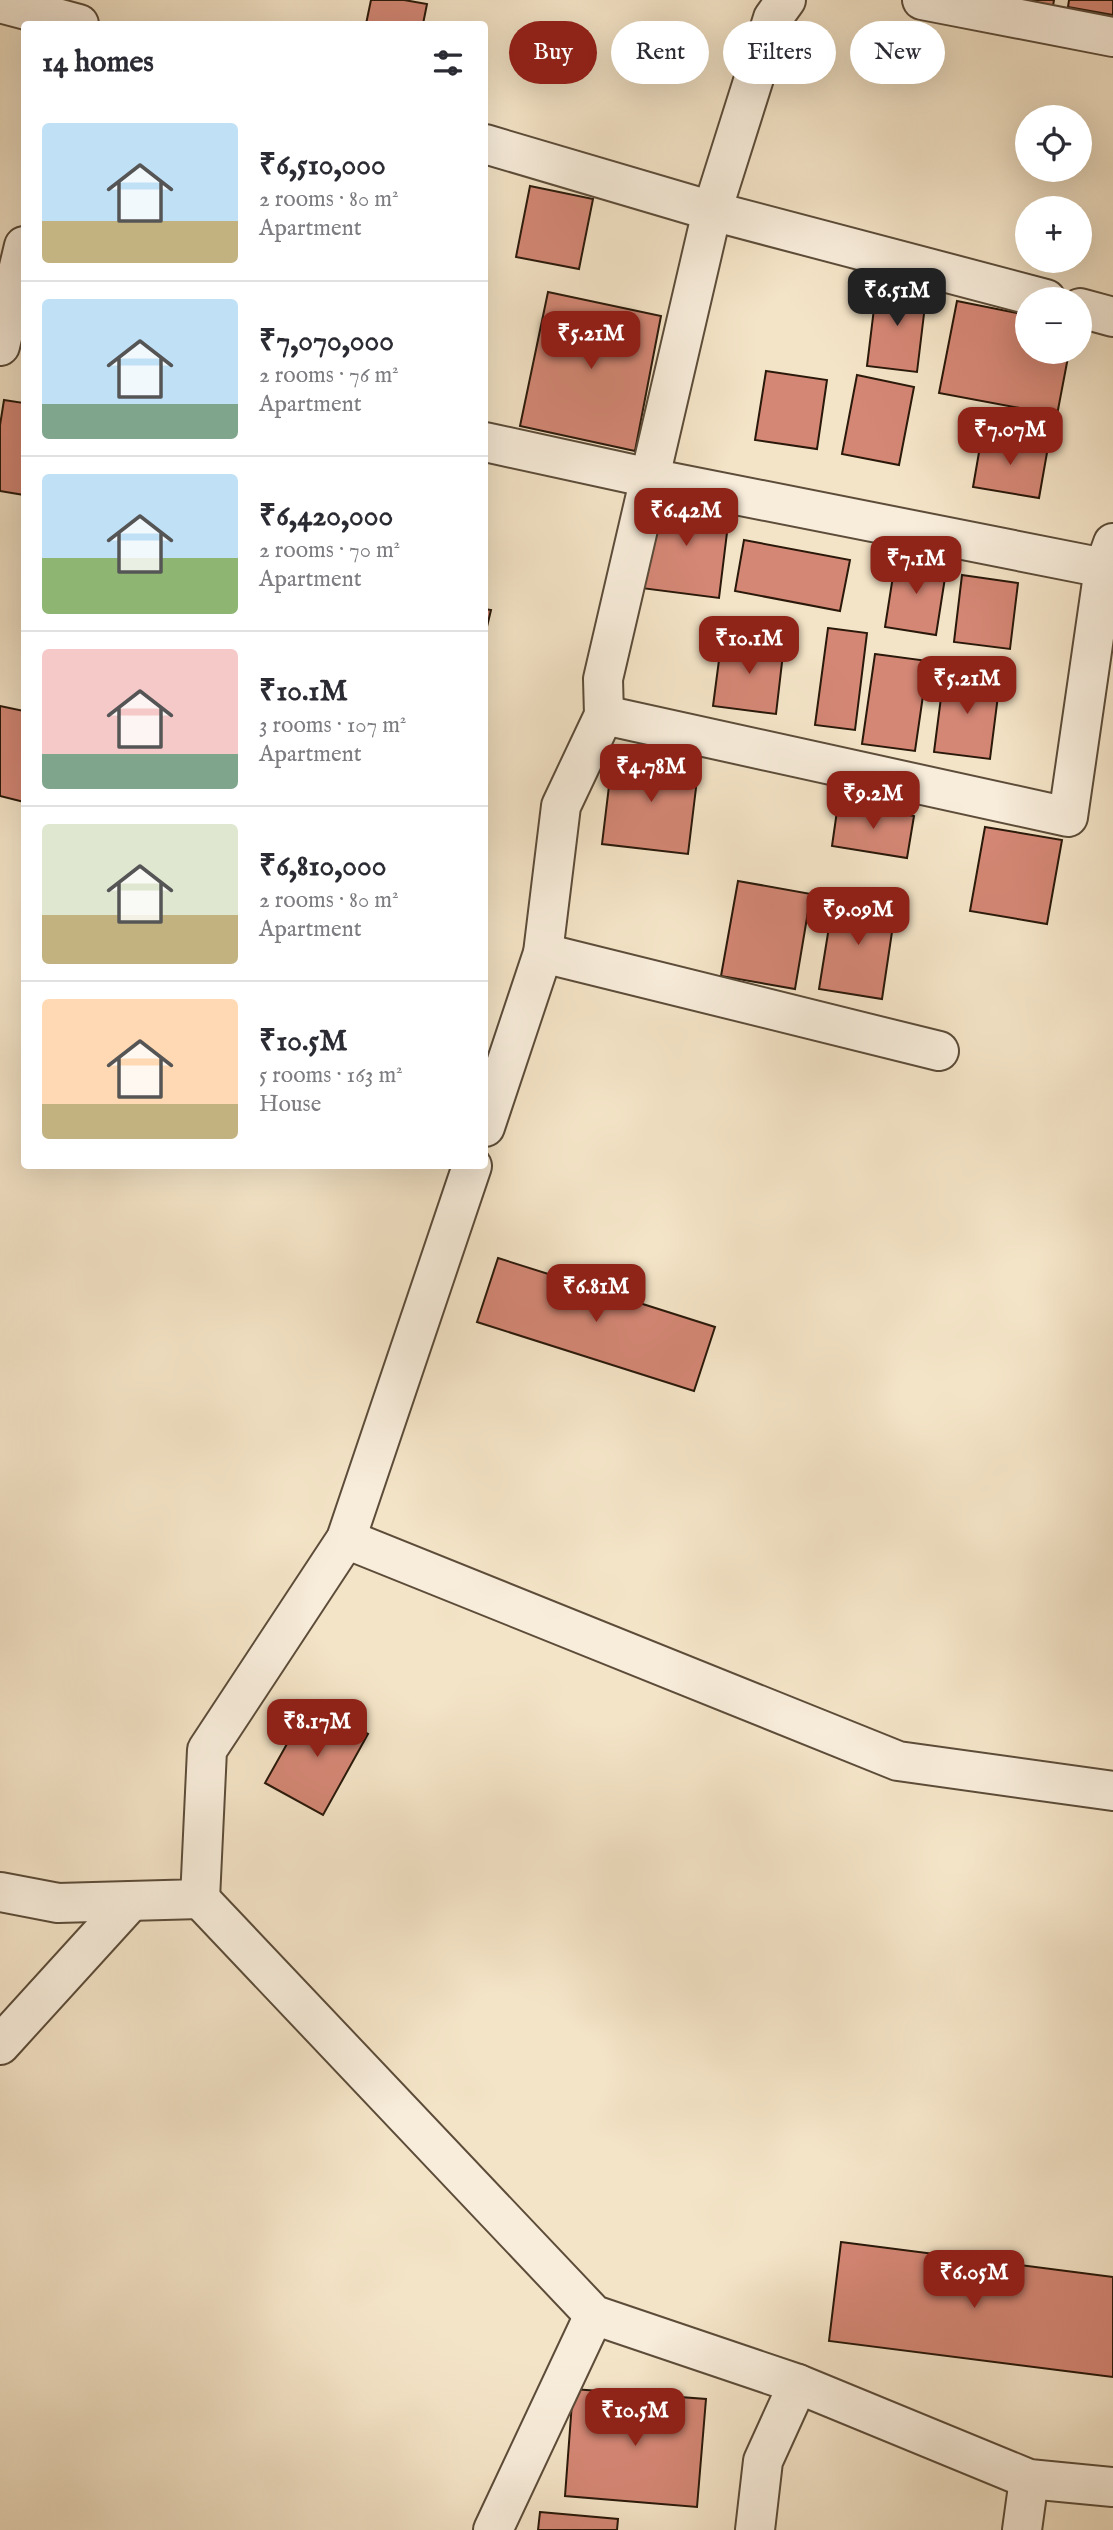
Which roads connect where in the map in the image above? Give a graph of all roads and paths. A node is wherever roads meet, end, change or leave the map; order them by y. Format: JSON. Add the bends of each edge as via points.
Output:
{"nodes":[{"id":1,"x":85,"y":0,"type":"edge"},
{"id":2,"x":786,"y":0,"type":"edge"},
{"id":3,"x":922,"y":0,"type":"edge"},
{"id":4,"x":0,"y":3,"type":"edge"},
{"id":5,"x":68,"y":21,"type":"edge"},
{"id":6,"x":80,"y":21,"type":"edge"},
{"id":7,"x":1113,"y":37,"type":"edge"},
{"id":8,"x":488,"y":145,"type":"edge"},
{"id":9,"x":712,"y":211,"type":"junction"},
{"id":10,"x":21,"y":265,"type":"edge"},
{"id":11,"x":1015,"y":291,"type":"edge"},
{"id":12,"x":1092,"y":311,"type":"edge"},
{"id":13,"x":1113,"y":317,"type":"edge"},
{"id":14,"x":9,"y":340,"type":"edge"},
{"id":15,"x":488,"y":443,"type":"edge"},
{"id":16,"x":650,"y":478,"type":"junction"},
{"id":17,"x":1108,"y":556,"type":"edge"},
{"id":18,"x":604,"y":715,"type":"junction"},
{"id":19,"x":543,"y":953,"type":"junction"},
{"id":20,"x":939,"y":1051,"type":"dead end"},
{"id":21,"x":488,"y":1118,"type":"edge"},
{"id":22,"x":471,"y":1169,"type":"edge"},
{"id":23,"x":346,"y":1539,"type":"junction"},
{"id":24,"x":1113,"y":1791,"type":"edge"},
{"id":25,"x":0,"y":1892,"type":"edge"},
{"id":26,"x":200,"y":1899,"type":"junction"},
{"id":27,"x":131,"y":1901,"type":"junction"},
{"id":28,"x":0,"y":2045,"type":"edge"},
{"id":29,"x":594,"y":2315,"type":"junction"},
{"id":30,"x":798,"y":2384,"type":"junction"},
{"id":31,"x":1029,"y":2479,"type":"junction"},
{"id":32,"x":1113,"y":2487,"type":"edge"},
{"id":33,"x":493,"y":2530,"type":"edge"},
{"id":34,"x":755,"y":2530,"type":"edge"},
{"id":35,"x":1022,"y":2530,"type":"edge"}],
"edges":[{"from":1,"to":6,"type":"street"},
{"from":2,"to":9,"type":"street","via":[[773,18]]},
{"from":3,"to":7,"type":"street"},
{"from":4,"to":5,"type":"street"},
{"from":8,"to":9,"type":"street"},
{"from":9,"to":11,"type":"street"},
{"from":9,"to":16,"type":"street"},
{"from":10,"to":14,"type":"street"},
{"from":12,"to":13,"type":"street"},
{"from":15,"to":16,"type":"street"},
{"from":16,"to":17,"type":"street"},
{"from":16,"to":18,"type":"street","via":[[603,679]]},
{"from":17,"to":18,"type":"street","via":[[1068,817]]},
{"from":18,"to":19,"type":"street","via":[[561,806]]},
{"from":19,"to":20,"type":"street"},
{"from":19,"to":21,"type":"street"},
{"from":22,"to":23,"type":"street"},
{"from":23,"to":24,"type":"street","via":[[898,1761]]},
{"from":23,"to":26,"type":"street","via":[[207,1750]]},
{"from":25,"to":27,"type":"street","via":[[58,1903]]},
{"from":26,"to":27,"type":"street"},
{"from":26,"to":29,"type":"street"},
{"from":27,"to":28,"type":"street"},
{"from":29,"to":30,"type":"street"},
{"from":29,"to":33,"type":"street"},
{"from":30,"to":31,"type":"street"},
{"from":30,"to":34,"type":"street","via":[[763,2461]]},
{"from":31,"to":32,"type":"street"},
{"from":31,"to":35,"type":"street"}]}
